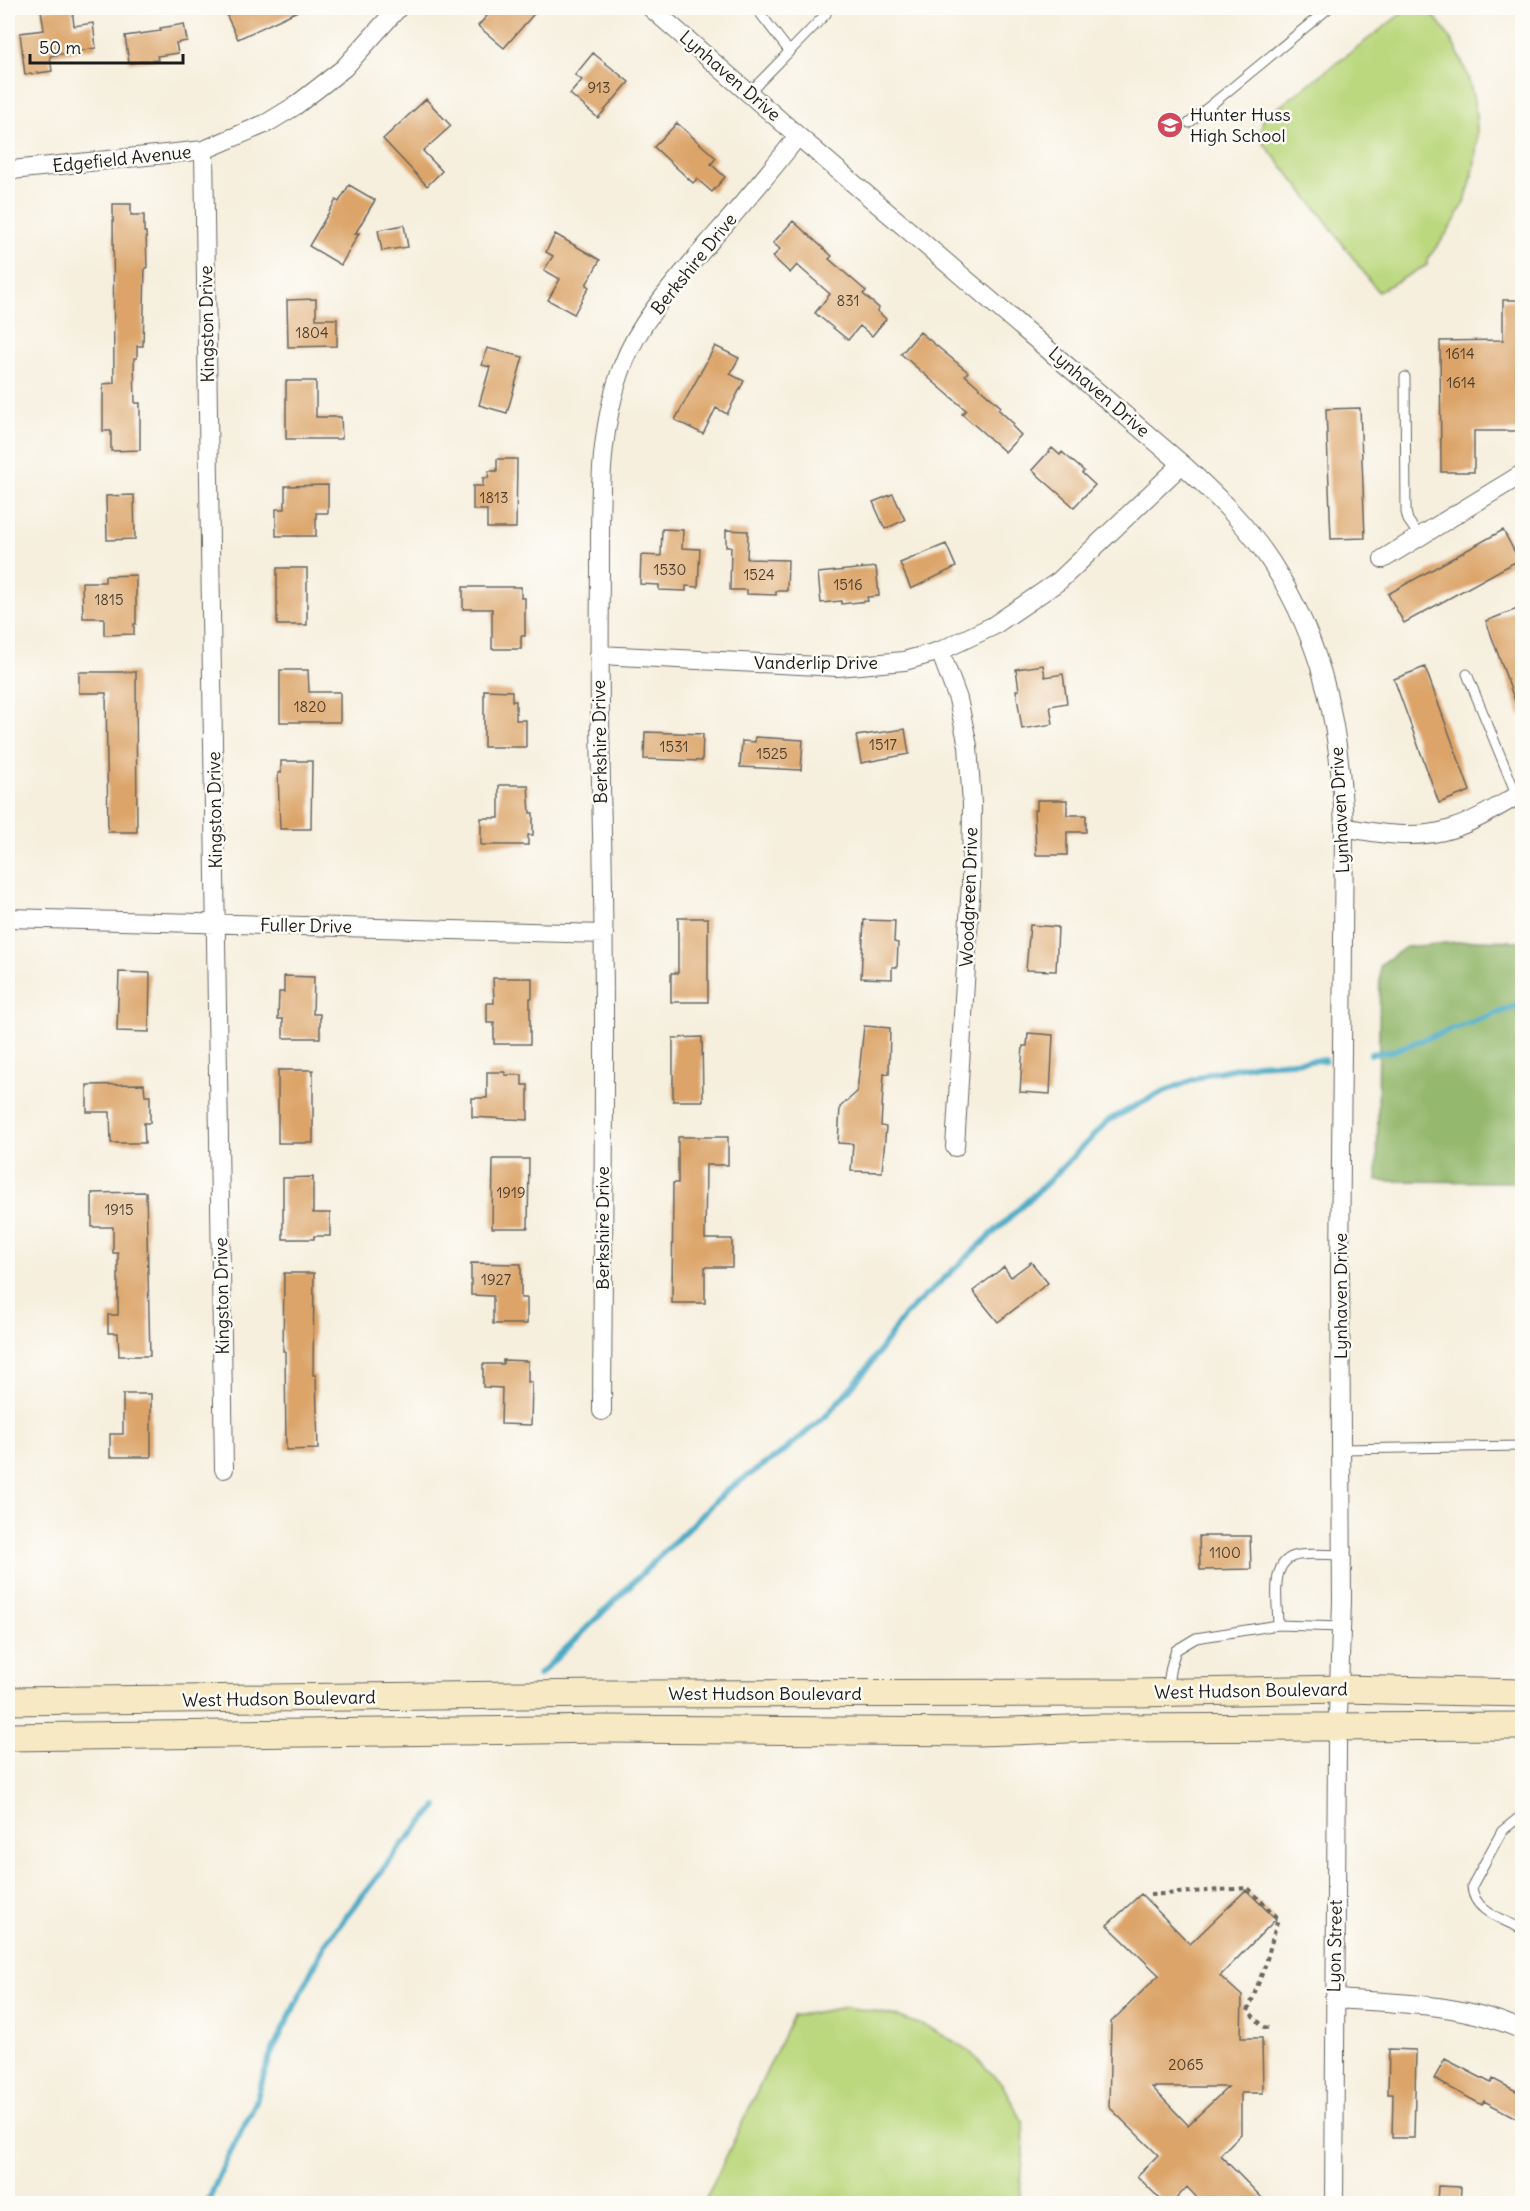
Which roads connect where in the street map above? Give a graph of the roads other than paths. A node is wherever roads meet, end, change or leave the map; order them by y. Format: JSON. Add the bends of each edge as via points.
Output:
{"nodes":[{"id":1,"x":398,"y":8,"type":"edge"},
{"id":2,"x":651,"y":8,"type":"edge"},
{"id":3,"x":756,"y":8,"type":"edge"},
{"id":4,"x":826,"y":8,"type":"edge"},
{"id":5,"x":1329,"y":8,"type":"edge"},
{"id":6,"x":789,"y":51,"type":"junction"},
{"id":7,"x":749,"y":93,"type":"junction"},
{"id":8,"x":1188,"y":123,"type":"dead end"},
{"id":9,"x":798,"y":136,"type":"junction"},
{"id":10,"x":204,"y":150,"type":"junction"},
{"id":11,"x":12,"y":170,"type":"dead end"},
{"id":12,"x":1405,"y":377,"type":"dead end"},
{"id":13,"x":1182,"y":464,"type":"junction"},
{"id":14,"x":1522,"y":474,"type":"edge"},
{"id":15,"x":1419,"y":536,"type":"junction"},
{"id":16,"x":1383,"y":559,"type":"dead end"},
{"id":17,"x":940,"y":651,"type":"junction"},
{"id":18,"x":599,"y":655,"type":"junction"},
{"id":19,"x":1467,"y":674,"type":"dead end"},
{"id":20,"x":1520,"y":795,"type":"edge"},
{"id":21,"x":1344,"y":827,"type":"junction"},
{"id":22,"x":8,"y":918,"type":"edge"},
{"id":23,"x":217,"y":924,"type":"junction"},
{"id":24,"x":604,"y":934,"type":"junction"},
{"id":25,"x":955,"y":1147,"type":"dead end"},
{"id":26,"x":602,"y":1411,"type":"dead end"},
{"id":27,"x":1522,"y":1446,"type":"edge"},
{"id":28,"x":1341,"y":1449,"type":"junction"},
{"id":29,"x":224,"y":1469,"type":"dead end"},
{"id":30,"x":1342,"y":1555,"type":"junction"},
{"id":31,"x":1278,"y":1625,"type":"junction"},
{"id":32,"x":1342,"y":1627,"type":"junction"},
{"id":33,"x":1341,"y":1689,"type":"junction"},
{"id":34,"x":1166,"y":1693,"type":"junction"},
{"id":35,"x":1522,"y":1693,"type":"edge"},
{"id":36,"x":8,"y":1701,"type":"edge"},
{"id":37,"x":1339,"y":1725,"type":"junction"},
{"id":38,"x":1522,"y":1726,"type":"edge"},
{"id":39,"x":8,"y":1737,"type":"edge"},
{"id":40,"x":1522,"y":1815,"type":"edge"},
{"id":41,"x":1522,"y":1929,"type":"edge"},
{"id":42,"x":1334,"y":1999,"type":"junction"},
{"id":43,"x":1522,"y":2030,"type":"edge"},
{"id":44,"x":1334,"y":2204,"type":"edge"}],
"edges":[{"from":1,"to":10,"type":"street","name":"Edgefield Avenue","via":[[344,68],[296,106]]},
{"from":2,"to":7,"type":"street","name":"Lynhaven Drive"},
{"from":3,"to":6,"type":"lane"},
{"from":4,"to":6,"type":"lane","via":[[826,14]]},
{"from":5,"to":8,"type":"lane"},
{"from":6,"to":7,"type":"lane"},
{"from":7,"to":9,"type":"street","name":"Lynhaven Drive"},
{"from":9,"to":13,"type":"street","name":"Lynhaven Drive"},
{"from":9,"to":18,"type":"street","name":"Berkshire Drive","via":[[765,180],[678,279],[624,360],[606,424],[600,489]]},
{"from":10,"to":11,"type":"street","name":"Edgefield Avenue"},
{"from":10,"to":23,"type":"street","name":"Kingston Drive"},
{"from":12,"to":15,"type":"lane","via":[[1406,512]]},
{"from":13,"to":17,"type":"street","name":"Vanderlip Drive","via":[[1059,581],[993,626]]},
{"from":13,"to":21,"type":"street","name":"Lynhaven Drive","via":[[1221,500],[1270,561],[1294,602],[1332,707],[1342,772]]},
{"from":14,"to":15,"type":"street"},
{"from":15,"to":16,"type":"street"},
{"from":17,"to":18,"type":"street","name":"Vanderlip Drive","via":[[903,661],[838,667]]},
{"from":17,"to":25,"type":"street","name":"Woodgreen Drive","via":[[958,699],[968,746],[972,804]]},
{"from":18,"to":24,"type":"street","name":"Berkshire Drive"},
{"from":19,"to":20,"type":"lane"},
{"from":20,"to":21,"type":"street","via":[[1473,820],[1438,832],[1412,835]]},
{"from":21,"to":28,"type":"street","name":"Lynhaven Drive"},
{"from":22,"to":23,"type":"street","name":"Fuller Drive"},
{"from":23,"to":24,"type":"street","name":"Fuller Drive"},
{"from":23,"to":29,"type":"street","name":"Kingston Drive"},
{"from":24,"to":26,"type":"street","name":"Berkshire Drive"},
{"from":27,"to":28,"type":"lane"},
{"from":28,"to":30,"type":"street","name":"Lynhaven Drive"},
{"from":30,"to":31,"type":"lane","via":[[1297,1555],[1281,1564],[1277,1580]]},
{"from":30,"to":32,"type":"street","name":"Lynhaven Drive"},
{"from":31,"to":32,"type":"lane"},
{"from":31,"to":34,"type":"lane","via":[[1196,1638],[1176,1650]]},
{"from":32,"to":33,"type":"street","name":"Lynhaven Drive"},
{"from":33,"to":34,"type":"main road","name":"West Hudson Boulevard"},
{"from":33,"to":35,"type":"main road","name":"West Hudson Boulevard"},
{"from":33,"to":37,"type":"street","name":"Lyon Street"},
{"from":34,"to":36,"type":"main road","name":"West Hudson Boulevard"},
{"from":37,"to":38,"type":"main road","name":"West Hudson Boulevard"},
{"from":37,"to":39,"type":"main road","name":"West Hudson Boulevard","via":[[978,1732],[605,1729]]},
{"from":37,"to":42,"type":"street","name":"Lyon Street"},
{"from":40,"to":41,"type":"lane","via":[[1502,1831],[1472,1886],[1475,1902],[1483,1909]]},
{"from":42,"to":43,"type":"street","via":[[1462,2010]]},
{"from":42,"to":44,"type":"street","name":"Lyon Street"}]}
